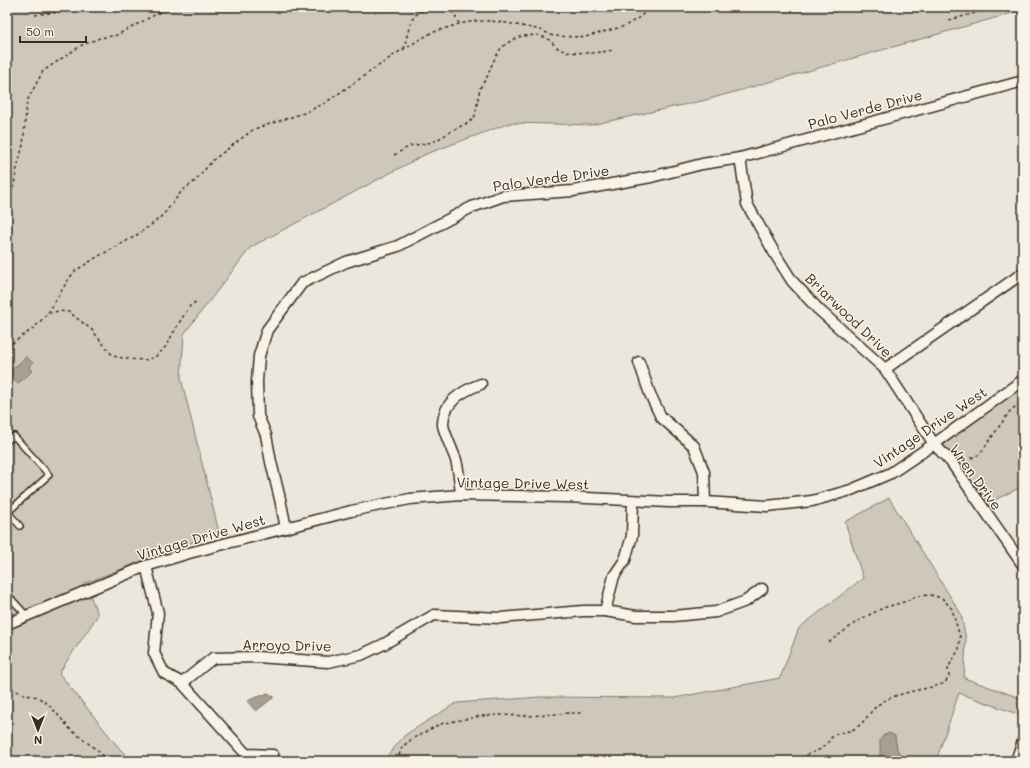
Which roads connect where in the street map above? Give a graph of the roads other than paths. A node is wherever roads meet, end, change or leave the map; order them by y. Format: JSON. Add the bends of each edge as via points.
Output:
{"nodes":[{"id":1,"x":1023,"y":81,"type":"edge"},
{"id":2,"x":740,"y":158,"type":"junction"},
{"id":3,"x":1023,"y":273,"type":"edge"},
{"id":4,"x":639,"y":362,"type":"dead end"},
{"id":5,"x":886,"y":369,"type":"junction"},
{"id":6,"x":1023,"y":380,"type":"edge"},
{"id":7,"x":480,"y":384,"type":"dead end"},
{"id":8,"x":7,"y":442,"type":"edge"},
{"id":9,"x":934,"y":444,"type":"junction"},
{"id":10,"x":461,"y":494,"type":"junction"},
{"id":11,"x":633,"y":501,"type":"junction"},
{"id":12,"x":705,"y":502,"type":"junction"},
{"id":13,"x":8,"y":512,"type":"edge"},
{"id":14,"x":20,"y":526,"type":"dead end"},
{"id":15,"x":286,"y":528,"type":"junction"},
{"id":16,"x":1023,"y":565,"type":"edge"},
{"id":17,"x":146,"y":566,"type":"junction"},
{"id":18,"x":762,"y":589,"type":"dead end"},
{"id":19,"x":7,"y":594,"type":"edge"},
{"id":20,"x":605,"y":611,"type":"junction"},
{"id":21,"x":26,"y":615,"type":"junction"},
{"id":22,"x":7,"y":623,"type":"edge"},
{"id":23,"x":182,"y":683,"type":"junction"},
{"id":24,"x":1023,"y":741,"type":"edge"},
{"id":25,"x":273,"y":755,"type":"dead end"},
{"id":26,"x":1016,"y":761,"type":"edge"}],
"edges":[{"from":1,"to":2,"type":"street","name":"Palo Verde Drive"},
{"from":2,"to":5,"type":"street","name":"Briarwood Drive","via":[[747,204],[792,281],[818,309]]},
{"from":2,"to":15,"type":"street","name":"Palo Verde Drive","via":[[572,192],[503,196],[472,207],[398,246],[346,262],[302,283],[267,330],[259,356],[257,381],[258,416],[266,435]]},
{"from":3,"to":5,"type":"street"},
{"from":4,"to":12,"type":"street","via":[[661,417],[694,446],[704,472]]},
{"from":5,"to":9,"type":"street","name":"Briarwood Drive"},
{"from":6,"to":9,"type":"street","name":"Vintage Drive West"},
{"from":7,"to":10,"type":"street","via":[[464,391],[450,402],[443,426],[456,461]]},
{"from":8,"to":13,"type":"lane","via":[[14,436],[49,475]]},
{"from":9,"to":12,"type":"street","name":"Vintage Drive West","via":[[891,473],[851,490],[812,500],[767,506]]},
{"from":9,"to":16,"type":"street","name":"Wren Drive","via":[[951,462]]},
{"from":10,"to":11,"type":"street","name":"Vintage Drive West"},
{"from":10,"to":15,"type":"street","name":"Vintage Drive West","via":[[410,499]]},
{"from":11,"to":12,"type":"street","name":"Vintage Drive West"},
{"from":11,"to":20,"type":"street","via":[[632,536],[625,560],[614,576]]},
{"from":13,"to":14,"type":"lane"},
{"from":15,"to":17,"type":"street","name":"Vintage Drive West"},
{"from":17,"to":21,"type":"street","name":"Vintage Drive West"},
{"from":17,"to":23,"type":"street","via":[[158,613],[154,654],[164,673]]},
{"from":18,"to":20,"type":"street","name":"Arroyo Drive","via":[[746,601],[716,612],[636,616]]},
{"from":19,"to":21,"type":"lane"},
{"from":20,"to":23,"type":"street","name":"Arroyo Drive","via":[[501,618],[434,614],[361,655],[328,662],[257,657],[213,658]]},
{"from":21,"to":22,"type":"street","name":"Vintage Drive West"},
{"from":23,"to":25,"type":"street","via":[[246,754]]},
{"from":24,"to":26,"type":"street"}]}
